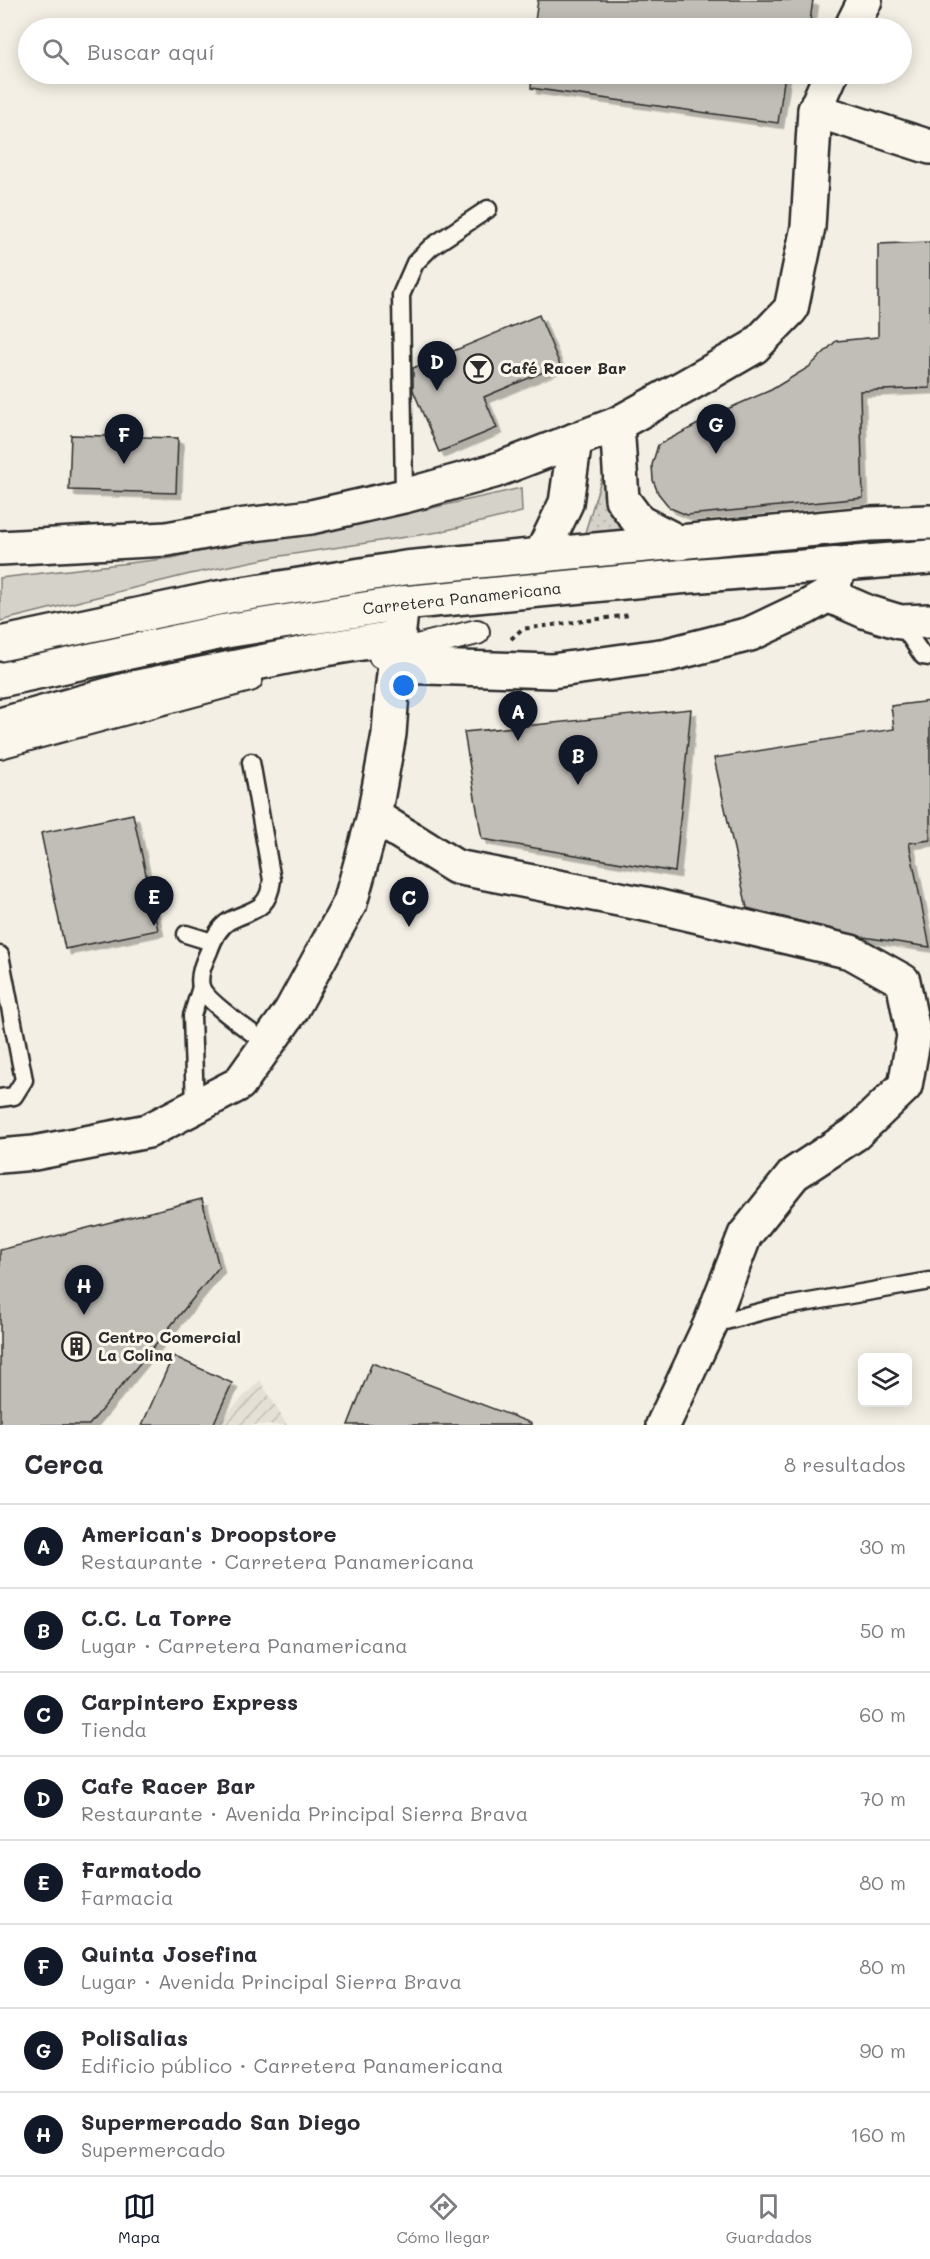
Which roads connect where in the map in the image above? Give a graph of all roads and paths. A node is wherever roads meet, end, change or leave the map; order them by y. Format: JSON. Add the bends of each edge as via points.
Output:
{"nodes":[{"id":1,"x":865,"y":0,"type":"edge"},
{"id":2,"x":856,"y":18,"type":"edge"},
{"id":3,"x":827,"y":84,"type":"edge"},
{"id":4,"x":815,"y":110,"type":"junction"},
{"id":5,"x":930,"y":147,"type":"edge"},
{"id":6,"x":488,"y":209,"type":"dead end"},
{"id":7,"x":617,"y":424,"type":"junction"},
{"id":8,"x":575,"y":440,"type":"junction"},
{"id":9,"x":404,"y":496,"type":"junction"},
{"id":10,"x":930,"y":522,"type":"edge"},
{"id":11,"x":680,"y":543,"type":"junction"},
{"id":12,"x":0,"y":548,"type":"edge"},
{"id":13,"x":542,"y":554,"type":"junction"},
{"id":14,"x":930,"y":556,"type":"edge"},
{"id":15,"x":840,"y":564,"type":"junction"},
{"id":16,"x":828,"y":595,"type":"junction"},
{"id":17,"x":402,"y":603,"type":"junction"},
{"id":18,"x":915,"y":622,"type":"edge"},
{"id":19,"x":477,"y":632,"type":"dead end"},
{"id":20,"x":0,"y":644,"type":"edge"},
{"id":21,"x":398,"y":652,"type":"junction"},
{"id":22,"x":930,"y":657,"type":"edge"},
{"id":23,"x":0,"y":680,"type":"edge"},
{"id":24,"x":0,"y":724,"type":"edge"},
{"id":25,"x":0,"y":746,"type":"edge"},
{"id":26,"x":251,"y":762,"type":"dead end"},
{"id":27,"x":374,"y":816,"type":"junction"},
{"id":28,"x":186,"y":934,"type":"dead end"},
{"id":29,"x":212,"y":942,"type":"junction"},
{"id":30,"x":0,"y":955,"type":"edge"},
{"id":31,"x":201,"y":987,"type":"junction"},
{"id":32,"x":5,"y":999,"type":"edge"},
{"id":33,"x":267,"y":1044,"type":"junction"},
{"id":34,"x":0,"y":1098,"type":"edge"},
{"id":35,"x":195,"y":1106,"type":"junction"},
{"id":36,"x":0,"y":1156,"type":"edge"},
{"id":37,"x":930,"y":1281,"type":"edge"},
{"id":38,"x":710,"y":1325,"type":"junction"},
{"id":39,"x":663,"y":1425,"type":"edge"}],
"edges":[{"from":1,"to":2,"type":"street"},
{"from":3,"to":4,"type":"street"},
{"from":4,"to":5,"type":"street"},
{"from":4,"to":7,"type":"street","via":[[808,227],[791,309],[754,347]]},
{"from":6,"to":9,"type":"lane","via":[[415,262],[401,295]]},
{"from":7,"to":8,"type":"street"},
{"from":7,"to":11,"type":"street","via":[[622,499],[639,522]]},
{"from":8,"to":9,"type":"street","via":[[494,471]]},
{"from":8,"to":13,"type":"street","via":[[566,503]]},
{"from":9,"to":12,"type":"street","via":[[311,517],[167,539]]},
{"from":10,"to":11,"type":"street","name":"Carretera Panamericana","via":[[869,524]]},
{"from":11,"to":13,"type":"street","name":"Carretera Panamericana"},
{"from":13,"to":20,"type":"street","name":"Carretera Panamericana","via":[[405,568],[242,594]]},
{"from":14,"to":15,"type":"street","name":"Carretera Panamericana"},
{"from":15,"to":16,"type":"street"},
{"from":15,"to":17,"type":"street","name":"Carretera Panamericana"},
{"from":16,"to":18,"type":"street","via":[[867,612]]},
{"from":16,"to":21,"type":"street","via":[[750,634],[667,655],[552,671]]},
{"from":17,"to":21,"type":"street"},
{"from":17,"to":23,"type":"street","name":"Carretera Panamericana","via":[[226,631]]},
{"from":18,"to":22,"type":"lane","via":[[923,656]]},
{"from":19,"to":21,"type":"street"},
{"from":21,"to":24,"type":"street","via":[[325,649],[133,688]]},
{"from":21,"to":25,"type":"street","via":[[254,678]]},
{"from":21,"to":27,"type":"street"},
{"from":26,"to":29,"type":"lane","via":[[271,889],[257,909],[230,921]]},
{"from":27,"to":33,"type":"street","via":[[351,903],[291,1011]]},
{"from":27,"to":38,"type":"street","via":[[456,867],[660,907],[851,952],[903,981],[914,1036],[906,1086],[855,1134],[794,1174],[745,1235]]},
{"from":28,"to":29,"type":"lane"},
{"from":29,"to":31,"type":"lane","via":[[202,967]]},
{"from":30,"to":32,"type":"lane"},
{"from":31,"to":33,"type":"lane","via":[[212,1001]]},
{"from":31,"to":35,"type":"lane","via":[[192,1016]]},
{"from":32,"to":34,"type":"lane","via":[[24,1080],[14,1096]]},
{"from":33,"to":35,"type":"street","via":[[239,1084]]},
{"from":35,"to":36,"type":"street","via":[[148,1131]]},
{"from":37,"to":38,"type":"lane","via":[[775,1308]]},
{"from":38,"to":39,"type":"street"}]}
